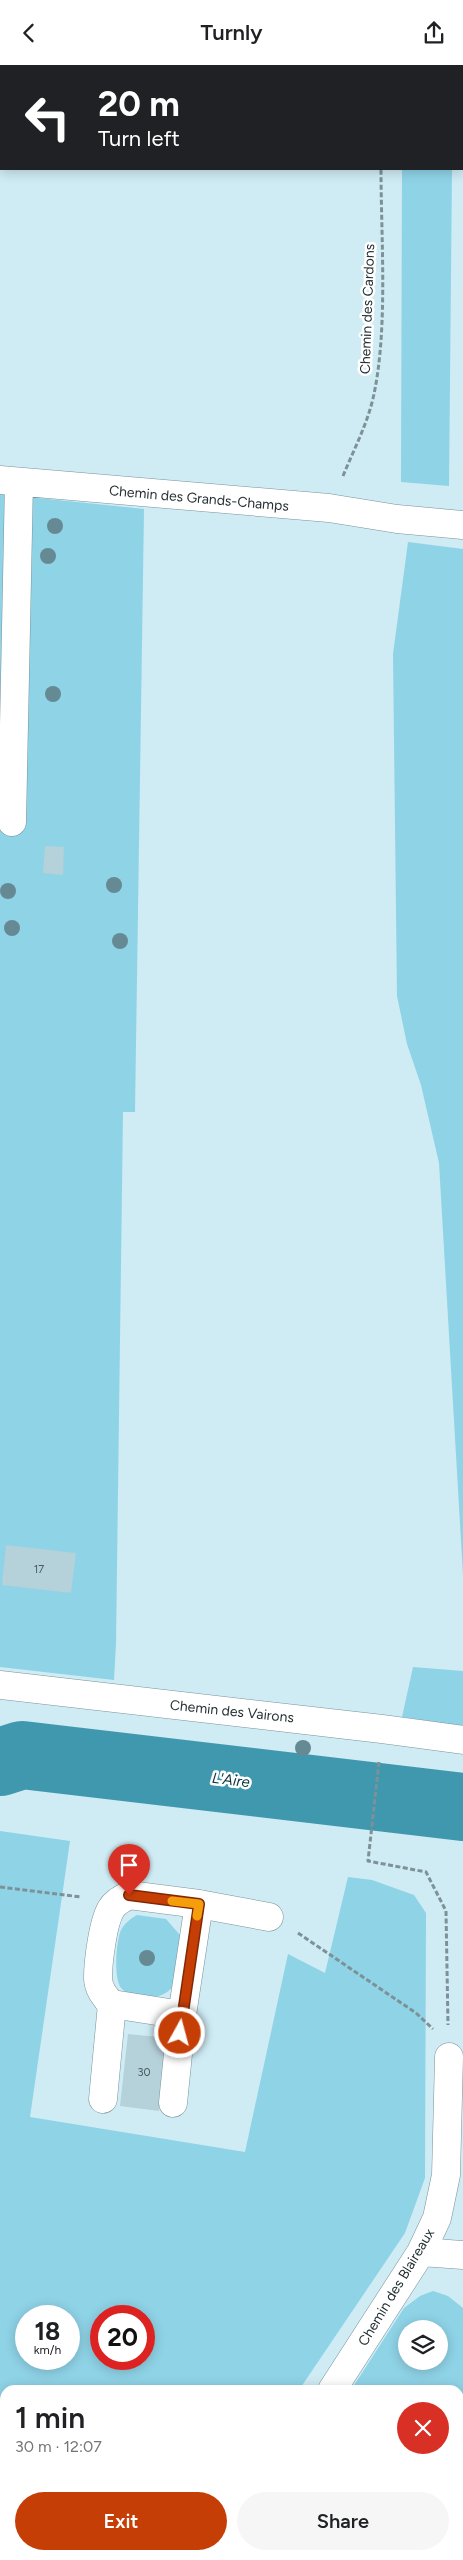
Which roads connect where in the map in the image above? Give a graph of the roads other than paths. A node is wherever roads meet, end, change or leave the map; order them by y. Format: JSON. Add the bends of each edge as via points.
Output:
{"nodes":[{"id":1,"x":9,"y":481,"type":"edge"},
{"id":2,"x":463,"y":525,"type":"edge"},
{"id":3,"x":12,"y":822,"type":"dead end"},
{"id":4,"x":0,"y":1685,"type":"edge"},
{"id":5,"x":463,"y":1740,"type":"edge"},
{"id":6,"x":199,"y":1904,"type":"junction"},
{"id":7,"x":269,"y":1917,"type":"road end"},
{"id":8,"x":112,"y":2004,"type":"junction"},
{"id":9,"x":182,"y":2015,"type":"junction"},
{"id":10,"x":449,"y":2050,"type":"road end"},
{"id":11,"x":103,"y":2099,"type":"dead end"},
{"id":12,"x":173,"y":2103,"type":"dead end"},
{"id":13,"x":421,"y":2252,"type":"junction"},
{"id":14,"x":463,"y":2255,"type":"edge"},
{"id":15,"x":335,"y":2385,"type":"edge"}],
"edges":[{"from":1,"to":2,"type":"street","name":"Chemin des Grands-Champs","via":[[329,509]]},
{"from":1,"to":3,"type":"street"},
{"from":4,"to":5,"type":"street","name":"Chemin des Vairons"},
{"from":6,"to":7,"type":"street"},
{"from":6,"to":8,"type":"street","via":[[129,1895],[111,1908],[106,1921],[98,1979],[105,1997]]},
{"from":6,"to":9,"type":"street"},
{"from":8,"to":9,"type":"street"},
{"from":8,"to":11,"type":"street"},
{"from":9,"to":12,"type":"street"},
{"from":10,"to":13,"type":"street","name":"Chemin des Blaireaux","via":[[446,2175],[438,2218]]},
{"from":13,"to":14,"type":"street"},
{"from":13,"to":15,"type":"street","name":"Chemin des Blaireaux"}]}
